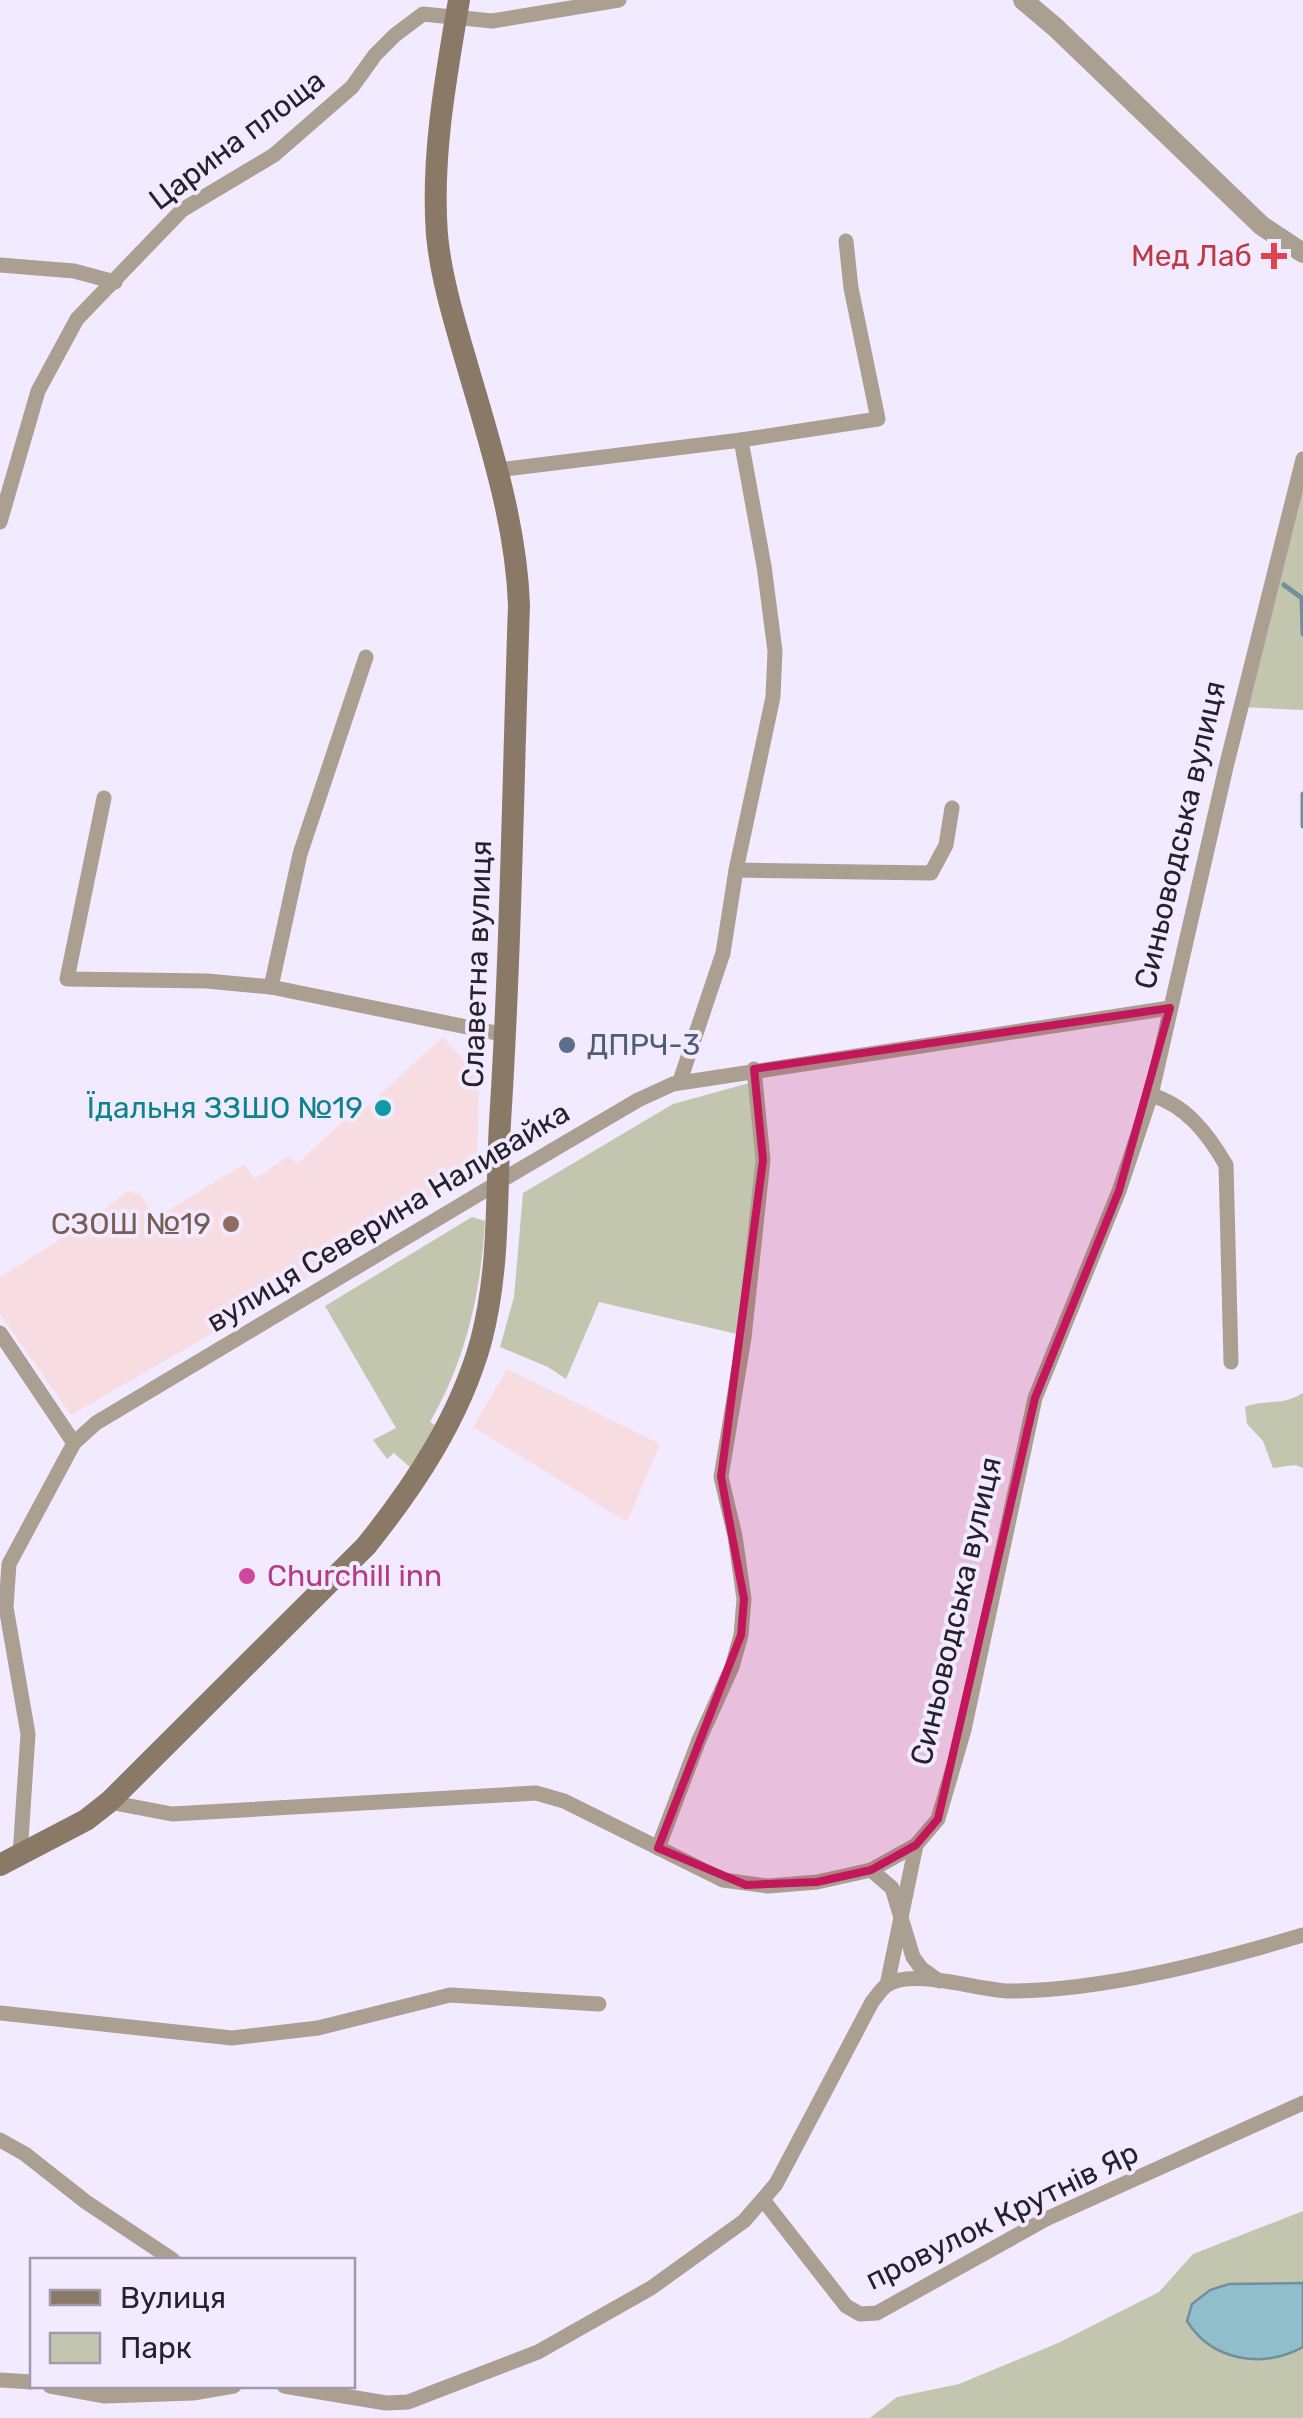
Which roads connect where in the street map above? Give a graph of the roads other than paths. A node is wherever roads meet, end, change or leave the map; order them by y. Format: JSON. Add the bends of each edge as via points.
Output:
{"nodes":[{"id":1,"x":619,"y":0,"type":"edge"},
{"id":2,"x":1023,"y":0,"type":"edge"},
{"id":3,"x":457,"y":9,"type":"edge"},
{"id":4,"x":846,"y":241,"type":"dead end"},
{"id":5,"x":1303,"y":253,"type":"edge"},
{"id":6,"x":0,"y":265,"type":"edge"},
{"id":7,"x":115,"y":282,"type":"junction"},
{"id":8,"x":741,"y":440,"type":"junction"},
{"id":9,"x":1303,"y":459,"type":"edge"},
{"id":10,"x":498,"y":470,"type":"junction"},
{"id":11,"x":0,"y":522,"type":"edge"},
{"id":12,"x":366,"y":657,"type":"dead end"},
{"id":13,"x":104,"y":798,"type":"dead end"},
{"id":14,"x":952,"y":808,"type":"dead end"},
{"id":15,"x":736,"y":870,"type":"junction"},
{"id":16,"x":271,"y":987,"type":"junction"},
{"id":17,"x":1170,"y":1008,"type":"junction"},
{"id":18,"x":506,"y":1035,"type":"junction"},
{"id":19,"x":754,"y":1069,"type":"junction"},
{"id":20,"x":680,"y":1081,"type":"junction"},
{"id":21,"x":1151,"y":1095,"type":"junction"},
{"id":22,"x":497,"y":1183,"type":"junction"},
{"id":23,"x":0,"y":1333,"type":"edge"},
{"id":24,"x":1231,"y":1362,"type":"dead end"},
{"id":25,"x":74,"y":1444,"type":"junction"},
{"id":26,"x":109,"y":1802,"type":"junction"},
{"id":27,"x":916,"y":1845,"type":"junction"},
{"id":28,"x":658,"y":1848,"type":"junction"},
{"id":29,"x":10,"y":1860,"type":"edge"},
{"id":30,"x":870,"y":1870,"type":"junction"},
{"id":31,"x":902,"y":1923,"type":"junction"},
{"id":32,"x":1303,"y":1935,"type":"edge"},
{"id":33,"x":939,"y":1982,"type":"junction"},
{"id":34,"x":887,"y":1985,"type":"junction"},
{"id":35,"x":599,"y":2004,"type":"dead end"},
{"id":36,"x":0,"y":2013,"type":"edge"},
{"id":37,"x":1303,"y":2104,"type":"edge"},
{"id":38,"x":0,"y":2140,"type":"edge"},
{"id":39,"x":764,"y":2201,"type":"junction"},
{"id":40,"x":170,"y":2258,"type":"edge"},
{"id":41,"x":0,"y":2380,"type":"edge"},
{"id":42,"x":30,"y":2382,"type":"edge"},
{"id":43,"x":61,"y":2388,"type":"edge"},
{"id":44,"x":223,"y":2388,"type":"edge"},
{"id":45,"x":296,"y":2388,"type":"edge"},
{"id":46,"x":411,"y":2410,"type":"edge"}],
"edges":[{"from":1,"to":3,"type":"street","name":"Царина площа","via":[[492,22]]},
{"from":2,"to":5,"type":"street","via":[[1262,226]]},
{"from":3,"to":7,"type":"street","name":"Царина площа","via":[[424,14],[395,35],[330,108],[274,155],[182,210]]},
{"from":3,"to":10,"type":"main road","name":"Славетна вулиця","via":[[438,156],[437,234],[451,310]]},
{"from":4,"to":8,"type":"street","via":[[878,419]]},
{"from":6,"to":7,"type":"street"},
{"from":7,"to":11,"type":"street","name":"Царина площа","via":[[78,319],[38,391]]},
{"from":8,"to":10,"type":"street"},
{"from":8,"to":15,"type":"street","via":[[775,651],[773,697]]},
{"from":9,"to":17,"type":"street","name":"Синьоводська вулиця"},
{"from":10,"to":18,"type":"main road","name":"Славетна вулиця","via":[[520,605]]},
{"from":12,"to":16,"type":"street","via":[[300,854]]},
{"from":13,"to":16,"type":"street","via":[[66,980]]},
{"from":14,"to":15,"type":"street","via":[[946,846],[931,873]]},
{"from":15,"to":20,"type":"street","via":[[723,953]]},
{"from":16,"to":18,"type":"street"},
{"from":17,"to":19,"type":"street","name":"вулиця Северина Наливайка"},
{"from":17,"to":21,"type":"street","name":"Синьоводська вулиця"},
{"from":18,"to":22,"type":"main road","name":"Славетна вулиця"},
{"from":19,"to":20,"type":"street","name":"вулиця Северина Наливайка"},
{"from":19,"to":28,"type":"street","via":[[763,1160],[721,1477],[744,1599],[741,1635]]},
{"from":20,"to":22,"type":"street","name":"вулиця Северина Наливайка"},
{"from":21,"to":24,"type":"street","via":[[1171,1101],[1210,1136],[1226,1165]]},
{"from":21,"to":27,"type":"street","name":"Синьоводська вулиця","via":[[1035,1398],[964,1730],[938,1819]]},
{"from":22,"to":25,"type":"street","name":"вулиця Северина Наливайка","via":[[96,1423]]},
{"from":22,"to":26,"type":"main road","name":"Славетна вулиця","via":[[497,1253],[479,1346],[448,1423],[402,1502],[309,1606]]},
{"from":23,"to":25,"type":"street"},
{"from":25,"to":29,"type":"street","name":"вулиця Северина Наливайка","via":[[9,1564],[6,1608],[28,1734]]},
{"from":26,"to":28,"type":"street","name":"Синьоводська вулиця","via":[[172,1814],[536,1794]]},
{"from":26,"to":29,"type":"main road"},
{"from":27,"to":30,"type":"street","name":"Синьоводська вулиця"},
{"from":27,"to":31,"type":"street"},
{"from":28,"to":30,"type":"street","name":"Синьоводська вулиця","via":[[746,1885],[817,1882]]},
{"from":30,"to":31,"type":"street","via":[[892,1888]]},
{"from":31,"to":33,"type":"street","via":[[913,1957]]},
{"from":31,"to":34,"type":"street"},
{"from":32,"to":33,"type":"street","via":[[1186,1966],[1046,1991]]},
{"from":33,"to":34,"type":"street"},
{"from":34,"to":39,"type":"street"},
{"from":35,"to":36,"type":"street","via":[[450,1995],[318,2028],[232,2038]]},
{"from":37,"to":39,"type":"street","name":"провулок Крутнів Яр","via":[[1046,2219],[877,2312],[860,2314],[846,2306]]},
{"from":38,"to":40,"type":"street"},
{"from":39,"to":46,"type":"street","via":[[651,2288],[538,2352]]},
{"from":41,"to":42,"type":"street"},
{"from":43,"to":44,"type":"street","via":[[105,2396]]},
{"from":45,"to":46,"type":"street"}]}
